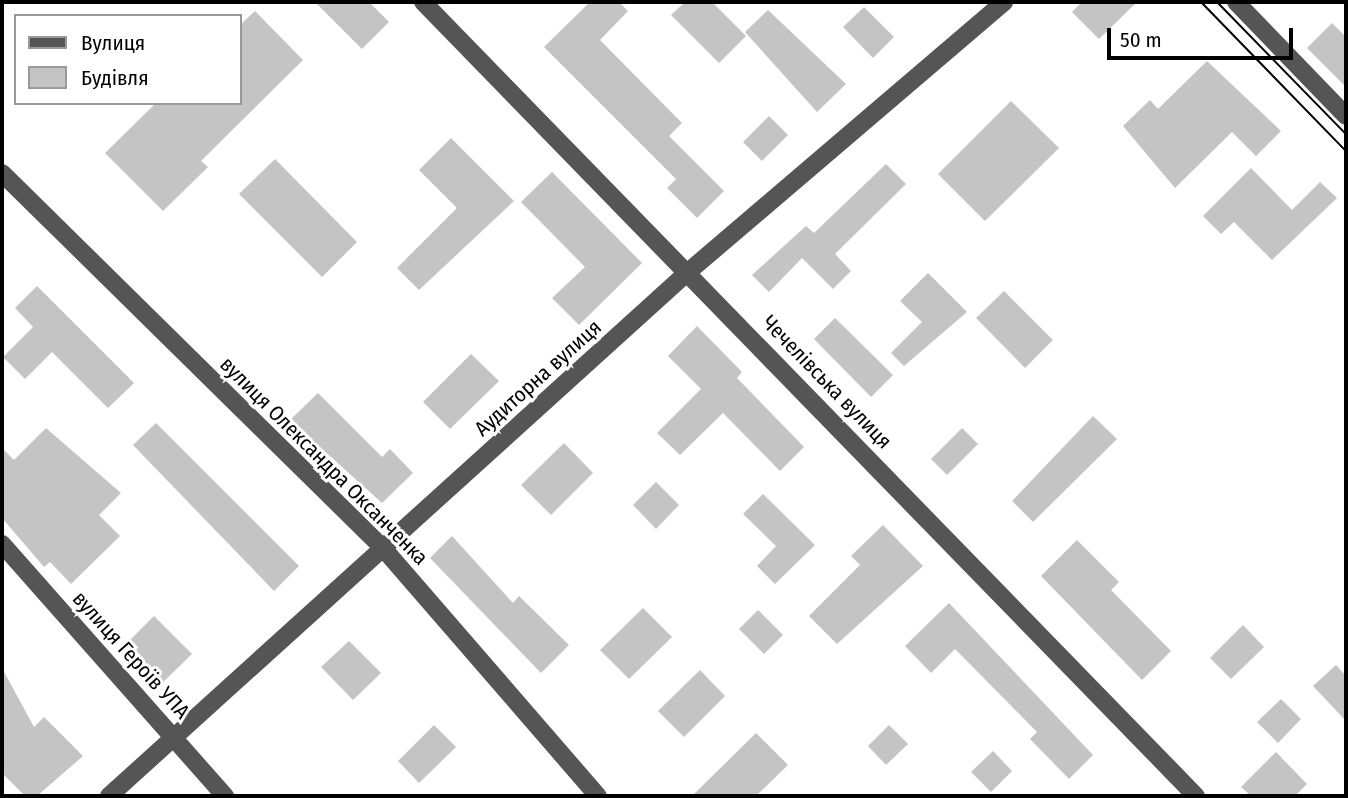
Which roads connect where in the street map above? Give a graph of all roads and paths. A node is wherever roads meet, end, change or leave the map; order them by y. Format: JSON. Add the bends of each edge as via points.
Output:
{"nodes":[{"id":1,"x":423,"y":2,"type":"edge"},
{"id":2,"x":1004,"y":2,"type":"edge"},
{"id":3,"x":1236,"y":2,"type":"edge"},
{"id":4,"x":1346,"y":116,"type":"edge"},
{"id":5,"x":2,"y":173,"type":"edge"},
{"id":6,"x":688,"y":272,"type":"junction"},
{"id":7,"x":2,"y":544,"type":"edge"},
{"id":8,"x":383,"y":548,"type":"junction"},
{"id":9,"x":177,"y":740,"type":"junction"},
{"id":10,"x":109,"y":796,"type":"edge"},
{"id":11,"x":225,"y":796,"type":"edge"},
{"id":12,"x":598,"y":796,"type":"edge"},
{"id":13,"x":1196,"y":796,"type":"edge"}],
"edges":[{"from":1,"to":6,"type":"street","name":"Чечелівська вулиця"},
{"from":2,"to":6,"type":"street","name":"Аудиторна вулиця"},
{"from":3,"to":4,"type":"street"},
{"from":5,"to":8,"type":"street","name":"вулиця Олександра Оксанченка"},
{"from":6,"to":8,"type":"street","name":"Аудиторна вулиця"},
{"from":6,"to":13,"type":"street","name":"Чечелівська вулиця"},
{"from":7,"to":9,"type":"street","name":"вулиця Героїв УПА"},
{"from":8,"to":9,"type":"street","name":"Аудиторна вулиця"},
{"from":8,"to":12,"type":"street","name":"вулиця Олександра Оксанченка"},
{"from":9,"to":10,"type":"street","name":"Аудиторна вулиця"},
{"from":9,"to":11,"type":"street","name":"вулиця Героїв УПА"}]}
